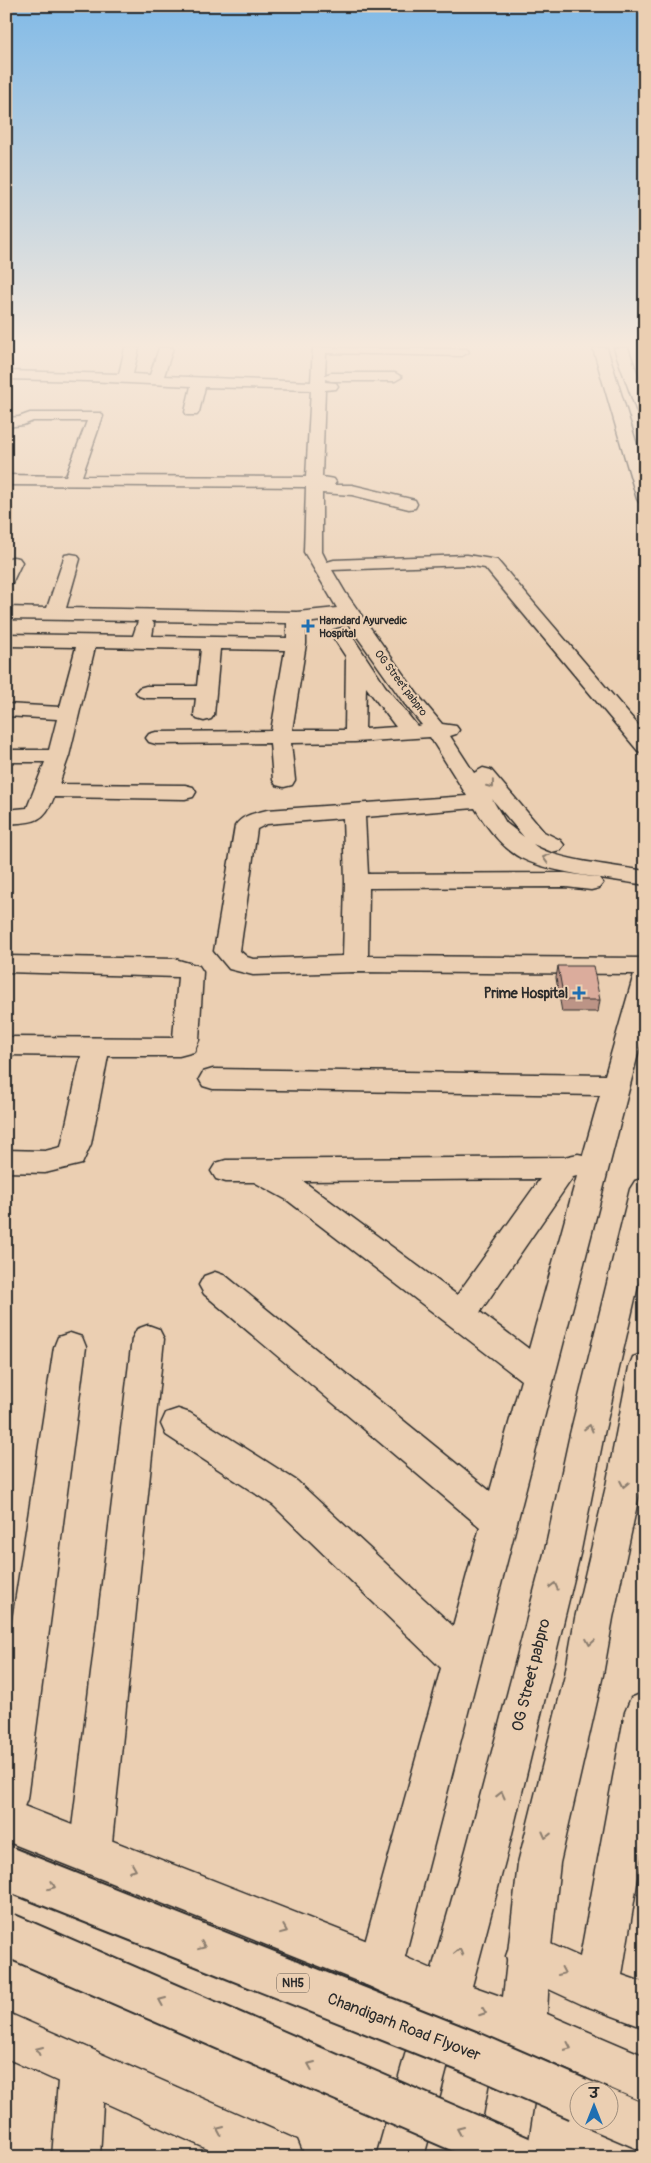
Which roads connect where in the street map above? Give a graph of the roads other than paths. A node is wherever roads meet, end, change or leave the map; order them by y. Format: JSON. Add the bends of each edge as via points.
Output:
{"nodes":[{"id":1,"x":84,"y":449,"type":"edge"},
{"id":2,"x":324,"y":449,"type":"edge"},
{"id":3,"x":630,"y":449,"type":"edge"},
{"id":4,"x":6,"y":480,"type":"edge"},
{"id":5,"x":72,"y":480,"type":"junction"},
{"id":6,"x":323,"y":485,"type":"junction"},
{"id":7,"x":645,"y":499,"type":"edge"},
{"id":8,"x":409,"y":504,"type":"dead end"},
{"id":9,"x":71,"y":559,"type":"dead end"},
{"id":10,"x":334,"y":565,"type":"junction"},
{"id":11,"x":349,"y":612,"type":"junction"},
{"id":12,"x":6,"y":614,"type":"edge"},
{"id":13,"x":55,"y":614,"type":"junction"},
{"id":14,"x":146,"y":616,"type":"junction"},
{"id":15,"x":364,"y":633,"type":"junction"},
{"id":16,"x":311,"y":634,"type":"junction"},
{"id":17,"x":6,"y":640,"type":"edge"},
{"id":18,"x":87,"y":640,"type":"junction"},
{"id":19,"x":142,"y":642,"type":"junction"},
{"id":20,"x":211,"y":644,"type":"junction"},
{"id":21,"x":356,"y":657,"type":"junction"},
{"id":22,"x":146,"y":692,"type":"dead end"},
{"id":23,"x":206,"y":692,"type":"junction"},
{"id":24,"x":6,"y":710,"type":"edge"},
{"id":25,"x":67,"y":714,"type":"junction"},
{"id":26,"x":204,"y":715,"type":"dead end"},
{"id":27,"x":443,"y":731,"type":"junction"},
{"id":28,"x":412,"y":733,"type":"junction"},
{"id":29,"x":355,"y":736,"type":"junction"},
{"id":30,"x":280,"y":737,"type":"junction"},
{"id":31,"x":156,"y":738,"type":"dead end"},
{"id":32,"x":645,"y":747,"type":"edge"},
{"id":33,"x":6,"y":756,"type":"edge"},
{"id":34,"x":58,"y":756,"type":"junction"},
{"id":35,"x":284,"y":780,"type":"dead end"},
{"id":36,"x":47,"y":790,"type":"junction"},
{"id":37,"x":185,"y":792,"type":"dead end"},
{"id":38,"x":482,"y":801,"type":"junction"},
{"id":39,"x":354,"y":811,"type":"junction"},
{"id":40,"x":6,"y":817,"type":"edge"},
{"id":41,"x":645,"y":861,"type":"edge"},
{"id":42,"x":645,"y":878,"type":"edge"},
{"id":43,"x":357,"y":881,"type":"junction"},
{"id":44,"x":645,"y":891,"type":"edge"},
{"id":45,"x":6,"y":964,"type":"edge"},
{"id":46,"x":355,"y":964,"type":"junction"},
{"id":47,"x":645,"y":966,"type":"edge"},
{"id":48,"x":645,"y":977,"type":"edge"},
{"id":49,"x":6,"y":1046,"type":"edge"},
{"id":50,"x":97,"y":1046,"type":"junction"},
{"id":51,"x":213,"y":1079,"type":"dead end"},
{"id":52,"x":616,"y":1085,"type":"junction"},
{"id":53,"x":6,"y":1161,"type":"edge"},
{"id":54,"x":580,"y":1164,"type":"junction"},
{"id":55,"x":226,"y":1171,"type":"dead end"},
{"id":56,"x":260,"y":1171,"type":"junction"},
{"id":57,"x":645,"y":1189,"type":"edge"},
{"id":58,"x":215,"y":1284,"type":"dead end"},
{"id":59,"x":461,"y":1314,"type":"junction"},
{"id":60,"x":148,"y":1339,"type":"dead end"},
{"id":61,"x":70,"y":1347,"type":"dead end"},
{"id":62,"x":645,"y":1366,"type":"edge"},
{"id":63,"x":538,"y":1374,"type":"junction"},
{"id":64,"x":178,"y":1424,"type":"dead end"},
{"id":65,"x":499,"y":1521,"type":"junction"},
{"id":66,"x":462,"y":1660,"type":"junction"},
{"id":67,"x":645,"y":1712,"type":"edge"},
{"id":68,"x":6,"y":1799,"type":"edge"},
{"id":69,"x":6,"y":1820,"type":"edge"},
{"id":70,"x":90,"y":1852,"type":"junction"},
{"id":71,"x":6,"y":1868,"type":"edge"},
{"id":72,"x":6,"y":1934,"type":"edge"},
{"id":73,"x":528,"y":1956,"type":"junction"},
{"id":74,"x":380,"y":1968,"type":"junction"},
{"id":75,"x":597,"y":1988,"type":"junction"},
{"id":76,"x":446,"y":1999,"type":"junction"},
{"id":77,"x":645,"y":2006,"type":"edge"},
{"id":78,"x":524,"y":2027,"type":"junction"},
{"id":79,"x":6,"y":2035,"type":"edge"},
{"id":80,"x":82,"y":2068,"type":"junction"},
{"id":81,"x":645,"y":2080,"type":"edge"},
{"id":82,"x":568,"y":2095,"type":"edge"},
{"id":83,"x":618,"y":2116,"type":"edge"},
{"id":84,"x":645,"y":2128,"type":"edge"},
{"id":85,"x":268,"y":2154,"type":"edge"},
{"id":86,"x":76,"y":2157,"type":"edge"},
{"id":87,"x":400,"y":2157,"type":"edge"},
{"id":88,"x":501,"y":2157,"type":"edge"},
{"id":89,"x":520,"y":2157,"type":"edge"}],
"edges":[{"from":1,"to":5,"type":"main road"},
{"from":2,"to":6,"type":"main road","name":"OG Street pabpro"},
{"from":3,"to":7,"type":"main road"},
{"from":4,"to":5,"type":"main road"},
{"from":5,"to":6,"type":"main road"},
{"from":6,"to":8,"type":"main road"},
{"from":6,"to":10,"type":"main road","name":"OG Street pabpro","via":[[326,537]]},
{"from":6,"to":11,"type":"main road","name":"OG Street pabpro","via":[[313,552]]},
{"from":9,"to":13,"type":"main road"},
{"from":10,"to":27,"type":"main road","name":"OG Street pabpro","via":[[339,579],[371,628]]},
{"from":10,"to":32,"type":"main road","via":[[468,560],[491,564]]},
{"from":11,"to":15,"type":"main road","name":"OG Street pabpro"},
{"from":11,"to":16,"type":"main road"},
{"from":12,"to":13,"type":"main road"},
{"from":13,"to":14,"type":"main road"},
{"from":14,"to":16,"type":"main road"},
{"from":14,"to":19,"type":"main road"},
{"from":15,"to":16,"type":"main road"},
{"from":15,"to":27,"type":"main road","name":"OG Street pabpro"},
{"from":16,"to":20,"type":"main road"},
{"from":16,"to":21,"type":"main road"},
{"from":16,"to":30,"type":"main road"},
{"from":17,"to":18,"type":"main road"},
{"from":18,"to":19,"type":"main road"},
{"from":18,"to":25,"type":"main road"},
{"from":19,"to":20,"type":"main road"},
{"from":20,"to":23,"type":"main road"},
{"from":21,"to":28,"type":"main road"},
{"from":21,"to":29,"type":"main road"},
{"from":22,"to":23,"type":"main road"},
{"from":23,"to":26,"type":"main road"},
{"from":24,"to":25,"type":"main road"},
{"from":25,"to":34,"type":"main road"},
{"from":27,"to":28,"type":"main road"},
{"from":27,"to":38,"type":"main road","name":"OG Street pabpro"},
{"from":27,"to":41,"type":"main road","name":"OG Street pabpro","one_way":true,"via":[[536,837],[564,850]]},
{"from":28,"to":29,"type":"main road"},
{"from":29,"to":30,"type":"main road"},
{"from":30,"to":31,"type":"main road"},
{"from":30,"to":35,"type":"main road"},
{"from":33,"to":34,"type":"main road"},
{"from":34,"to":36,"type":"main road"},
{"from":36,"to":37,"type":"main road"},
{"from":36,"to":40,"type":"main road","via":[[36,812]]},
{"from":38,"to":39,"type":"main road"},
{"from":42,"to":38,"type":"main road","name":"OG Street pabpro","one_way":true,"via":[[558,862],[529,853],[498,827]]},
{"from":39,"to":43,"type":"main road"},
{"from":39,"to":46,"type":"main road","via":[[267,817],[246,826],[228,952],[231,959],[241,966],[253,968]]},
{"from":43,"to":44,"type":"main road","via":[[566,880]]},
{"from":43,"to":46,"type":"main road"},
{"from":45,"to":50,"type":"main road","via":[[175,967],[190,972],[185,1044],[154,1048]]},
{"from":46,"to":47,"type":"main road"},
{"from":48,"to":52,"type":"main road"},
{"from":49,"to":50,"type":"main road"},
{"from":50,"to":53,"type":"main road","via":[[78,1144],[72,1156],[45,1162]]},
{"from":51,"to":52,"type":"main road"},
{"from":52,"to":54,"type":"main road"},
{"from":54,"to":56,"type":"main road"},
{"from":54,"to":59,"type":"main road"},
{"from":54,"to":63,"type":"main road"},
{"from":55,"to":56,"type":"main road"},
{"from":56,"to":59,"type":"main road","via":[[296,1192]]},
{"from":76,"to":57,"type":"main road","name":"OG Street pabpro","one_way":true,"via":[[563,1550]]},
{"from":58,"to":65,"type":"main road"},
{"from":59,"to":63,"type":"main road"},
{"from":60,"to":70,"type":"main road"},
{"from":61,"to":68,"type":"main road"},
{"from":62,"to":73,"type":"main road","one_way":true,"via":[[624,1486],[584,1675],[539,1863]]},
{"from":63,"to":65,"type":"main road"},
{"from":64,"to":66,"type":"main road","via":[[286,1493]]},
{"from":65,"to":66,"type":"main road"},
{"from":66,"to":74,"type":"main road"},
{"from":67,"to":75,"type":"main road"},
{"from":69,"to":70,"type":"main road"},
{"from":70,"to":74,"type":"main road","one_way":true},
{"from":71,"to":82,"type":"main road","name":"Chandigarh Road Flyover","number":"NH5","one_way":true,"bridge":true,"via":[[472,2053]]},
{"from":89,"to":72,"type":"main road","one_way":true,"bridge":true},
{"from":73,"to":75,"type":"main road","one_way":true},
{"from":73,"to":78,"type":"main road"},
{"from":74,"to":76,"type":"main road"},
{"from":75,"to":77,"type":"main road"},
{"from":76,"to":78,"type":"main road","one_way":true},
{"from":76,"to":87,"type":"main road","name":"OG Street pabpro","via":[[439,2012]]},
{"from":78,"to":81,"type":"main road","one_way":true},
{"from":78,"to":88,"type":"main road"},
{"from":80,"to":79,"type":"main road","one_way":true},
{"from":85,"to":80,"type":"main road","one_way":true},
{"from":80,"to":86,"type":"main road"},
{"from":83,"to":84,"type":"main road"}]}
